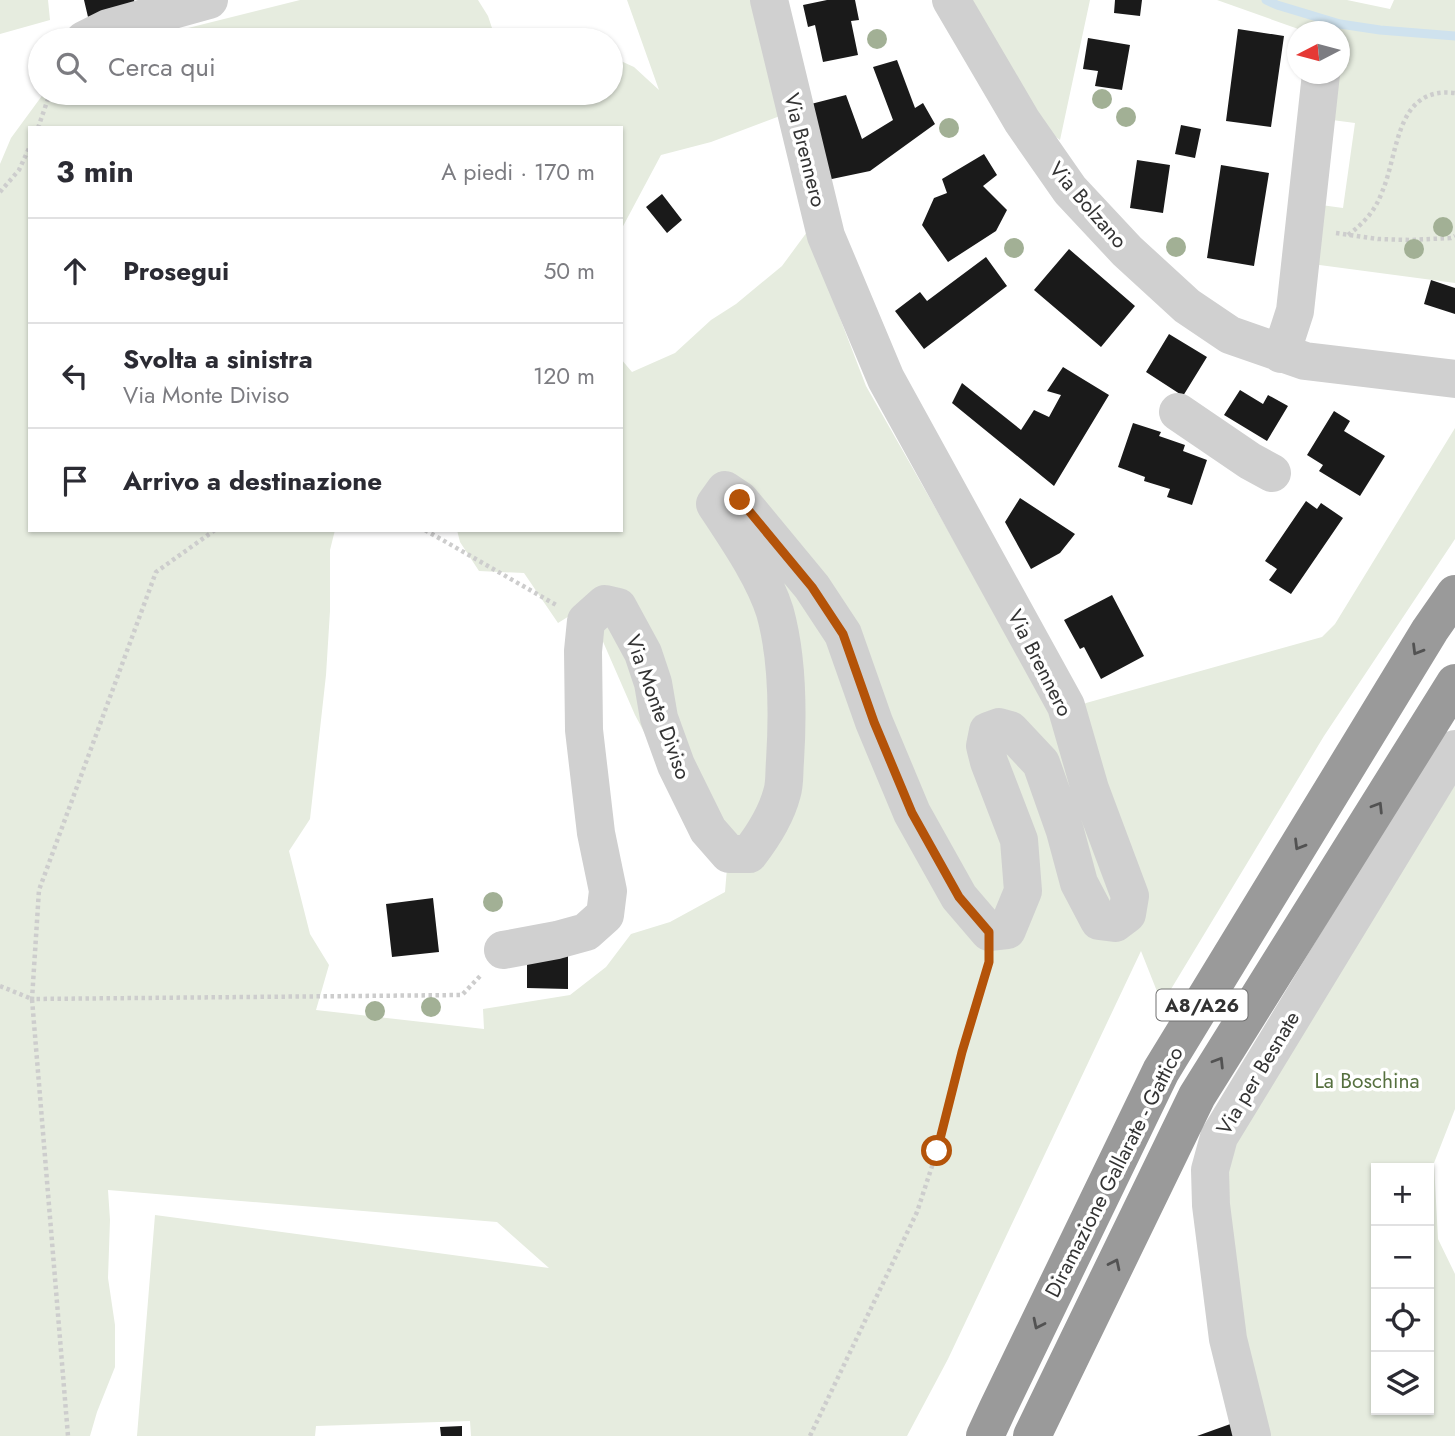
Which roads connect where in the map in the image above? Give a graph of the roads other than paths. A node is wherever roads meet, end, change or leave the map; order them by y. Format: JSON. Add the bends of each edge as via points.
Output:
{"nodes":[{"id":1,"x":209,"y":0,"type":"edge"},
{"id":2,"x":769,"y":0,"type":"edge"},
{"id":3,"x":951,"y":0,"type":"edge"},
{"id":4,"x":106,"y":28,"type":"edge"},
{"id":5,"x":1320,"y":84,"type":"edge"},
{"id":6,"x":1281,"y":354,"type":"junction"},
{"id":7,"x":1455,"y":379,"type":"edge"},
{"id":8,"x":1178,"y":412,"type":"dead end"},
{"id":9,"x":1272,"y":473,"type":"dead end"},
{"id":10,"x":1455,"y":594,"type":"edge"},
{"id":11,"x":1455,"y":683,"type":"edge"},
{"id":12,"x":1455,"y":749,"type":"edge"},
{"id":13,"x":989,"y":932,"type":"joint"},
{"id":14,"x":503,"y":950,"type":"road end"},
{"id":15,"x":985,"y":1436,"type":"edge"},
{"id":16,"x":1032,"y":1436,"type":"edge"},
{"id":17,"x":1252,"y":1436,"type":"edge"}],
"edges":[{"from":1,"to":4,"type":"street"},
{"from":2,"to":13,"type":"street","name":"Via Brennero","via":[[826,236],[886,379],[1066,706],[1090,789],[1130,896],[1127,914],[1115,923],[1099,921],[1079,883],[1041,763],[1010,730],[999,727],[988,731],[985,746],[1019,840],[1023,891],[1007,930]]},
{"from":3,"to":6,"type":"street","name":"Via Bolzano","via":[[1022,121],[1070,190],[1108,231],[1187,306],[1230,335]]},
{"from":5,"to":6,"type":"street","via":[[1295,311]]},
{"from":6,"to":7,"type":"street","name":"Via Bolzano","via":[[1305,361]]},
{"from":8,"to":9,"type":"street"},
{"from":10,"to":15,"type":"highway","name":"Diramazione Gallarate - Gattico","number":"A8/A26","one_way":true,"via":[[1161,1071]]},
{"from":16,"to":11,"type":"highway","name":"Diramazione Gallarate - Gattico","number":"A8/A26","one_way":true,"via":[[1197,1096]]},
{"from":12,"to":17,"type":"street","name":"Via per Besnate","via":[[1219,1137],[1210,1170],[1211,1205],[1228,1339]]},
{"from":13,"to":14,"type":"street","name":"Via Monte Diviso","via":[[959,897],[912,813],[843,634],[812,587],[740,500],[725,490],[715,504],[757,571],[774,611],[781,644],[787,694],[783,792],[767,831],[749,854],[729,854],[708,830],[676,765],[643,653],[618,607],[605,604],[586,621],[583,651],[584,730],[608,891],[605,915],[586,932]]}]}
